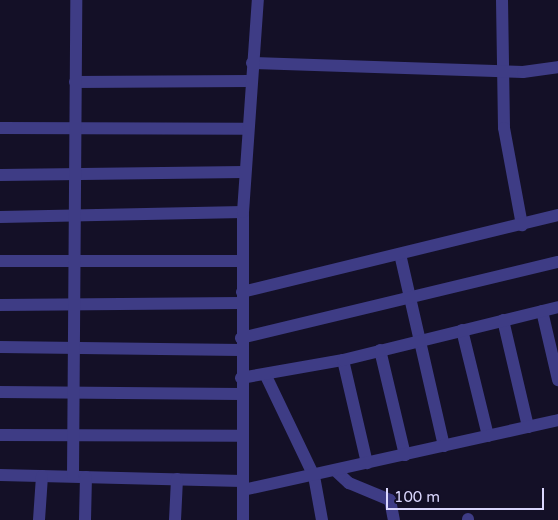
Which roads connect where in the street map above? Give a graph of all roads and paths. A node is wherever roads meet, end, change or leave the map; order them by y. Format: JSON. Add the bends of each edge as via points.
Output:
{"nodes":[{"id":1,"x":76,"y":0,"type":"edge"},
{"id":2,"x":258,"y":0,"type":"edge"},
{"id":3,"x":502,"y":0,"type":"edge"},
{"id":4,"x":252,"y":63,"type":"junction"},
{"id":5,"x":558,"y":67,"type":"edge"},
{"id":6,"x":503,"y":71,"type":"junction"},
{"id":7,"x":250,"y":81,"type":"junction"},
{"id":8,"x":75,"y":82,"type":"junction"},
{"id":9,"x":75,"y":127,"type":"junction"},
{"id":10,"x":0,"y":128,"type":"edge"},
{"id":11,"x":247,"y":129,"type":"junction"},
{"id":12,"x":244,"y":172,"type":"junction"},
{"id":13,"x":75,"y":174,"type":"junction"},
{"id":14,"x":0,"y":175,"type":"edge"},
{"id":15,"x":243,"y":212,"type":"junction"},
{"id":16,"x":75,"y":215,"type":"junction"},
{"id":17,"x":0,"y":217,"type":"edge"},
{"id":18,"x":557,"y":219,"type":"edge"},
{"id":19,"x":522,"y":225,"type":"junction"},
{"id":20,"x":400,"y":254,"type":"junction"},
{"id":21,"x":0,"y":261,"type":"edge"},
{"id":22,"x":74,"y":261,"type":"junction"},
{"id":23,"x":243,"y":261,"type":"junction"},
{"id":24,"x":558,"y":262,"type":"edge"},
{"id":25,"x":242,"y":298,"type":"junction"},
{"id":26,"x":410,"y":298,"type":"junction"},
{"id":27,"x":74,"y":304,"type":"junction"},
{"id":28,"x":0,"y":305,"type":"edge"},
{"id":29,"x":558,"y":307,"type":"edge"},
{"id":30,"x":542,"y":311,"type":"junction"},
{"id":31,"x":503,"y":320,"type":"junction"},
{"id":32,"x":462,"y":330,"type":"junction"},
{"id":33,"x":420,"y":340,"type":"junction"},
{"id":34,"x":241,"y":344,"type":"junction"},
{"id":35,"x":0,"y":347,"type":"edge"},
{"id":36,"x":74,"y":347,"type":"junction"},
{"id":37,"x":380,"y":350,"type":"junction"},
{"id":38,"x":343,"y":360,"type":"junction"},
{"id":39,"x":266,"y":376,"type":"junction"},
{"id":40,"x":241,"y":378,"type":"junction"},
{"id":41,"x":558,"y":380,"type":"edge"},
{"id":42,"x":0,"y":392,"type":"edge"},
{"id":43,"x":74,"y":392,"type":"junction"},
{"id":44,"x":241,"y":394,"type":"junction"},
{"id":45,"x":558,"y":420,"type":"edge"},
{"id":46,"x":528,"y":427,"type":"junction"},
{"id":47,"x":0,"y":435,"type":"edge"},
{"id":48,"x":74,"y":435,"type":"junction"},
{"id":49,"x":242,"y":436,"type":"junction"},
{"id":50,"x":488,"y":436,"type":"junction"},
{"id":51,"x":444,"y":446,"type":"junction"},
{"id":52,"x":405,"y":455,"type":"junction"},
{"id":53,"x":367,"y":464,"type":"junction"},
{"id":54,"x":336,"y":471,"type":"junction"},
{"id":55,"x":0,"y":474,"type":"edge"},
{"id":56,"x":42,"y":476,"type":"junction"},
{"id":57,"x":314,"y":476,"type":"junction"},
{"id":58,"x":80,"y":477,"type":"junction"},
{"id":59,"x":176,"y":479,"type":"junction"},
{"id":60,"x":243,"y":485,"type":"junction"},
{"id":61,"x":39,"y":520,"type":"edge"},
{"id":62,"x":85,"y":520,"type":"edge"},
{"id":63,"x":176,"y":520,"type":"edge"},
{"id":64,"x":243,"y":520,"type":"edge"},
{"id":65,"x":322,"y":520,"type":"edge"},
{"id":66,"x":394,"y":520,"type":"edge"}],
"edges":[{"from":1,"to":8,"type":"street"},
{"from":2,"to":4,"type":"street"},
{"from":3,"to":6,"type":"street"},
{"from":4,"to":6,"type":"street"},
{"from":4,"to":7,"type":"street"},
{"from":5,"to":6,"type":"street"},
{"from":6,"to":19,"type":"street","via":[[506,150]]},
{"from":7,"to":8,"type":"street"},
{"from":7,"to":11,"type":"street"},
{"from":8,"to":9,"type":"street"},
{"from":9,"to":10,"type":"street"},
{"from":9,"to":11,"type":"street"},
{"from":9,"to":13,"type":"street"},
{"from":11,"to":12,"type":"street"},
{"from":12,"to":13,"type":"street"},
{"from":12,"to":15,"type":"street"},
{"from":13,"to":14,"type":"street"},
{"from":13,"to":16,"type":"street"},
{"from":15,"to":16,"type":"street"},
{"from":15,"to":23,"type":"street"},
{"from":16,"to":17,"type":"street"},
{"from":16,"to":22,"type":"street"},
{"from":18,"to":19,"type":"street"},
{"from":19,"to":20,"type":"street"},
{"from":20,"to":25,"type":"street"},
{"from":20,"to":26,"type":"street"},
{"from":21,"to":22,"type":"street"},
{"from":22,"to":23,"type":"street"},
{"from":22,"to":27,"type":"street"},
{"from":23,"to":25,"type":"street"},
{"from":24,"to":26,"type":"street"},
{"from":25,"to":27,"type":"street"},
{"from":25,"to":34,"type":"street"},
{"from":26,"to":33,"type":"street"},
{"from":26,"to":34,"type":"street"},
{"from":27,"to":28,"type":"street"},
{"from":27,"to":36,"type":"street"},
{"from":29,"to":30,"type":"street"},
{"from":30,"to":31,"type":"street"},
{"from":30,"to":41,"type":"street"},
{"from":31,"to":32,"type":"street"},
{"from":31,"to":46,"type":"street"},
{"from":32,"to":33,"type":"street"},
{"from":32,"to":50,"type":"street"},
{"from":33,"to":37,"type":"street"},
{"from":33,"to":51,"type":"street"},
{"from":34,"to":36,"type":"street"},
{"from":34,"to":40,"type":"street"},
{"from":35,"to":36,"type":"street"},
{"from":36,"to":43,"type":"street"},
{"from":37,"to":38,"type":"street"},
{"from":37,"to":52,"type":"street"},
{"from":38,"to":39,"type":"street"},
{"from":38,"to":53,"type":"street"},
{"from":39,"to":40,"type":"street"},
{"from":39,"to":57,"type":"street"},
{"from":40,"to":44,"type":"street"},
{"from":42,"to":43,"type":"street"},
{"from":43,"to":44,"type":"street"},
{"from":43,"to":48,"type":"street"},
{"from":44,"to":49,"type":"street"},
{"from":45,"to":46,"type":"street"},
{"from":46,"to":50,"type":"street"},
{"from":47,"to":48,"type":"street"},
{"from":48,"to":49,"type":"street"},
{"from":48,"to":58,"type":"street"},
{"from":49,"to":60,"type":"street"},
{"from":50,"to":51,"type":"street"},
{"from":51,"to":52,"type":"street"},
{"from":52,"to":53,"type":"street"},
{"from":53,"to":54,"type":"street"},
{"from":54,"to":57,"type":"street"},
{"from":54,"to":66,"type":"street","via":[[349,482],[390,500]]},
{"from":55,"to":56,"type":"street"},
{"from":56,"to":58,"type":"street"},
{"from":56,"to":61,"type":"street"},
{"from":57,"to":60,"type":"street"},
{"from":57,"to":65,"type":"street"},
{"from":58,"to":59,"type":"street"},
{"from":58,"to":62,"type":"street"},
{"from":59,"to":60,"type":"street"},
{"from":59,"to":63,"type":"street"},
{"from":60,"to":64,"type":"street"}]}
